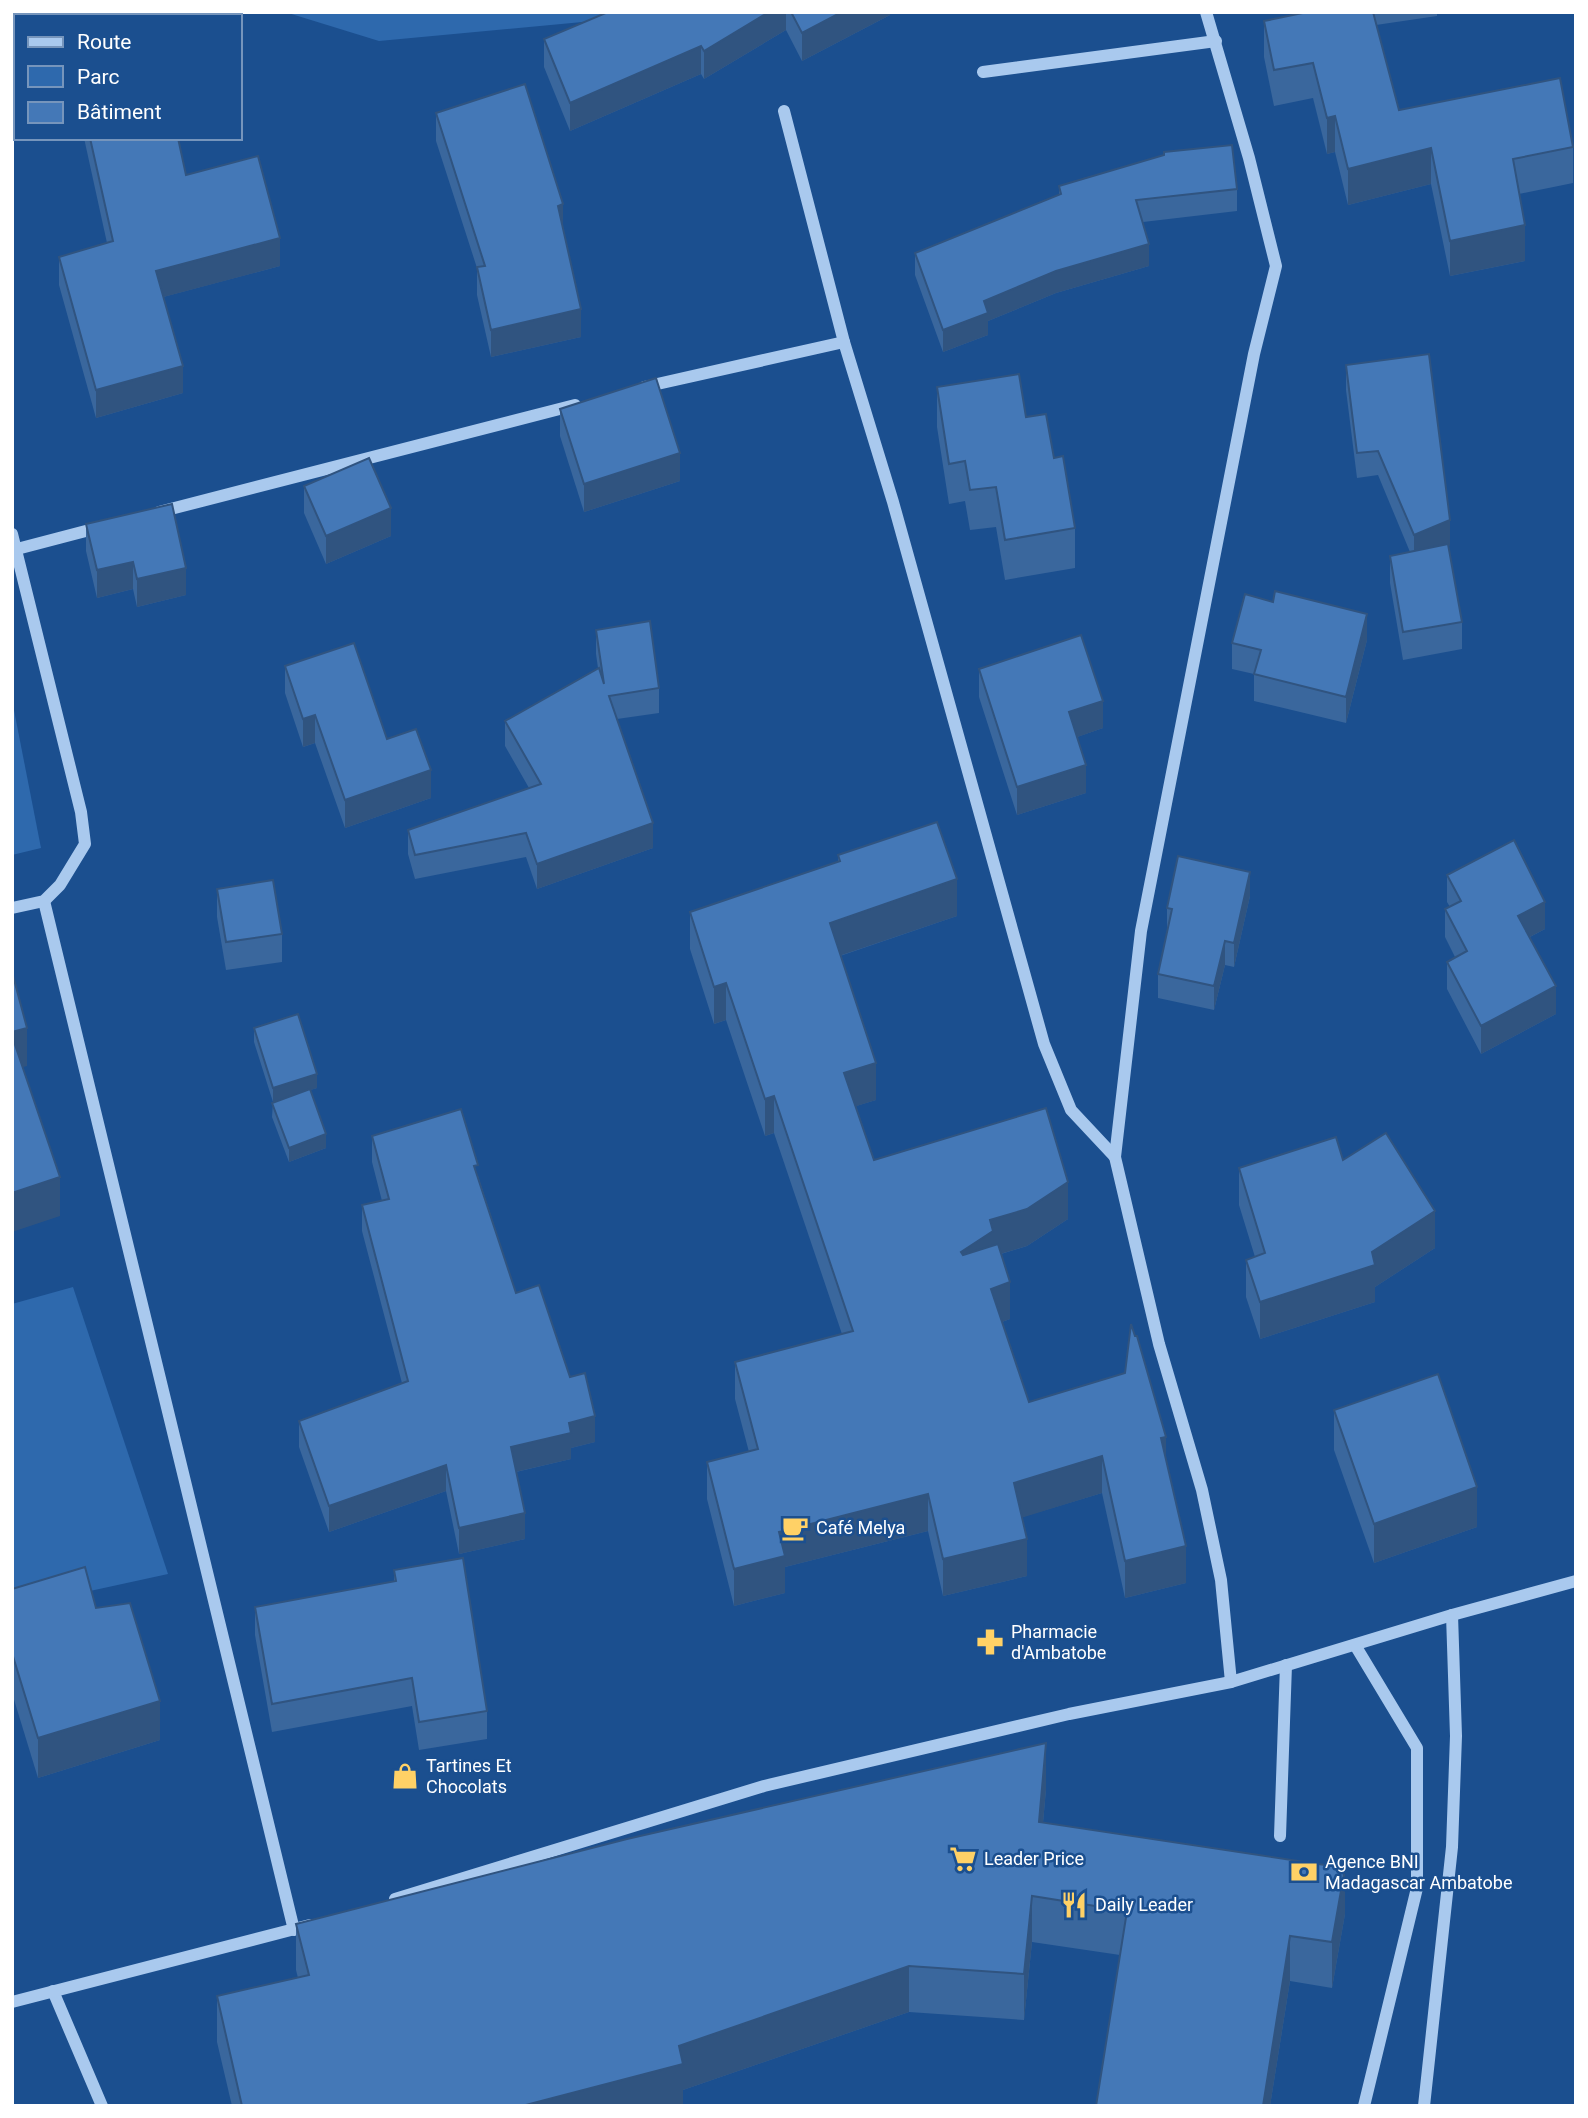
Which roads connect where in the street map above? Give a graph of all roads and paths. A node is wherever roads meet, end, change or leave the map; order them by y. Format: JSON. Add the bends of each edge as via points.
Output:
{"nodes":[{"id":1,"x":1206,"y":12,"type":"edge"},
{"id":2,"x":1216,"y":41,"type":"junction"},
{"id":3,"x":983,"y":72,"type":"dead end"},
{"id":4,"x":785,"y":111,"type":"dead end"},
{"id":5,"x":844,"y":342,"type":"junction"},
{"id":6,"x":625,"y":392,"type":"edge"},
{"id":7,"x":585,"y":403,"type":"edge"},
{"id":8,"x":152,"y":514,"type":"edge"},
{"id":9,"x":111,"y":525,"type":"edge"},
{"id":10,"x":12,"y":534,"type":"edge"},
{"id":11,"x":17,"y":549,"type":"junction"},
{"id":12,"x":44,"y":901,"type":"junction"},
{"id":13,"x":12,"y":908,"type":"edge"},
{"id":14,"x":1115,"y":1157,"type":"junction"},
{"id":15,"x":1576,"y":1581,"type":"edge"},
{"id":16,"x":1452,"y":1615,"type":"junction"},
{"id":17,"x":1355,"y":1645,"type":"junction"},
{"id":18,"x":1286,"y":1665,"type":"junction"},
{"id":19,"x":1230,"y":1682,"type":"junction"},
{"id":20,"x":1280,"y":1836,"type":"dead end"},
{"id":21,"x":385,"y":1902,"type":"edge"},
{"id":22,"x":320,"y":1922,"type":"edge"},
{"id":23,"x":294,"y":1930,"type":"junction"},
{"id":24,"x":53,"y":1991,"type":"junction"},
{"id":25,"x":12,"y":2002,"type":"edge"},
{"id":26,"x":102,"y":2106,"type":"edge"},
{"id":27,"x":1364,"y":2106,"type":"edge"},
{"id":28,"x":1424,"y":2106,"type":"edge"}],
"edges":[{"from":1,"to":2,"type":"street"},
{"from":2,"to":3,"type":"street"},
{"from":2,"to":14,"type":"street","via":[[1276,265],[1254,354],[1141,931]]},
{"from":4,"to":5,"type":"street"},
{"from":5,"to":6,"type":"street"},
{"from":5,"to":14,"type":"street","via":[[1044,1044],[1071,1110]]},
{"from":7,"to":8,"type":"street"},
{"from":9,"to":11,"type":"street"},
{"from":10,"to":11,"type":"street"},
{"from":11,"to":12,"type":"street","via":[[85,844],[60,885]]},
{"from":12,"to":13,"type":"street"},
{"from":12,"to":23,"type":"street"},
{"from":14,"to":19,"type":"street","via":[[1159,1344],[1202,1490],[1221,1580]]},
{"from":15,"to":16,"type":"street"},
{"from":16,"to":17,"type":"street"},
{"from":16,"to":28,"type":"street","via":[[1456,1736],[1452,1847]]},
{"from":17,"to":18,"type":"street"},
{"from":17,"to":27,"type":"street","via":[[1417,1748],[1416,1888]]},
{"from":18,"to":19,"type":"street"},
{"from":18,"to":20,"type":"street"},
{"from":19,"to":21,"type":"street","via":[[1069,1714],[764,1786]]},
{"from":22,"to":23,"type":"street"},
{"from":23,"to":24,"type":"street"},
{"from":24,"to":25,"type":"street"},
{"from":24,"to":26,"type":"street"}]}
